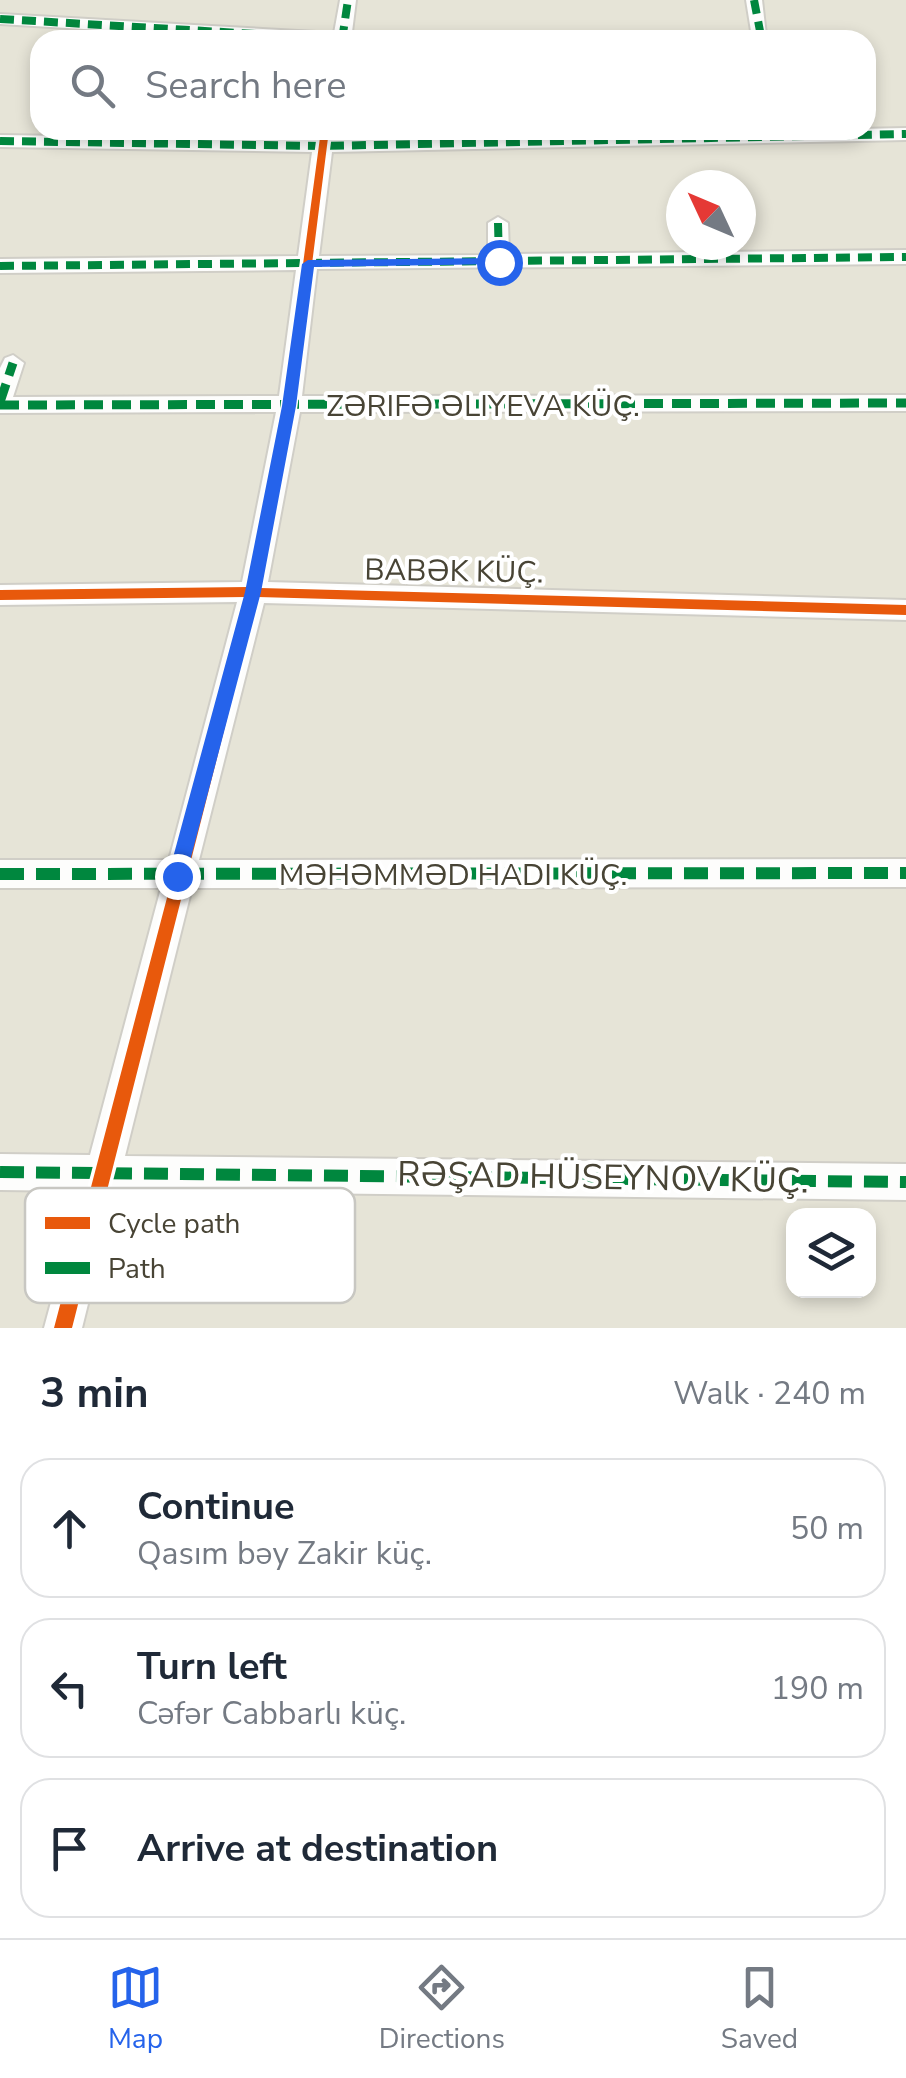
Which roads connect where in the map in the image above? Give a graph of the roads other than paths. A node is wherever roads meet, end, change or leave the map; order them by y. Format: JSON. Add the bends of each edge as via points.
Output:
{"nodes":[{"id":1,"x":348,"y":0,"type":"edge"},
{"id":2,"x":754,"y":0,"type":"edge"},
{"id":3,"x":0,"y":19,"type":"edge"},
{"id":4,"x":179,"y":30,"type":"edge"},
{"id":5,"x":344,"y":30,"type":"edge"},
{"id":6,"x":760,"y":30,"type":"dead end"},
{"id":7,"x":876,"y":131,"type":"edge"},
{"id":8,"x":906,"y":134,"type":"edge"},
{"id":9,"x":108,"y":140,"type":"edge"},
{"id":10,"x":324,"y":140,"type":"edge"},
{"id":11,"x":0,"y":141,"type":"edge"},
{"id":12,"x":498,"y":223,"type":"dead end"},
{"id":13,"x":906,"y":258,"type":"edge"},
{"id":14,"x":499,"y":262,"type":"junction"},
{"id":15,"x":308,"y":264,"type":"junction"},
{"id":16,"x":0,"y":266,"type":"edge"},
{"id":17,"x":13,"y":362,"type":"dead end"},
{"id":18,"x":906,"y":403,"type":"edge"},
{"id":19,"x":0,"y":404,"type":"edge"},
{"id":20,"x":289,"y":406,"type":"junction"},
{"id":21,"x":253,"y":592,"type":"junction"},
{"id":22,"x":0,"y":595,"type":"edge"},
{"id":23,"x":906,"y":610,"type":"edge"},
{"id":24,"x":906,"y":873,"type":"edge"},
{"id":25,"x":0,"y":874,"type":"edge"},
{"id":26,"x":177,"y":876,"type":"junction"},
{"id":27,"x":102,"y":1171,"type":"junction"},
{"id":28,"x":0,"y":1172,"type":"edge"},
{"id":29,"x":906,"y":1182,"type":"edge"},
{"id":30,"x":98,"y":1188,"type":"edge"},
{"id":31,"x":69,"y":1303,"type":"edge"},
{"id":32,"x":63,"y":1328,"type":"edge"}],
"edges":[{"from":1,"to":5,"type":"street"},
{"from":2,"to":6,"type":"street"},
{"from":3,"to":4,"type":"street"},
{"from":7,"to":8,"type":"street"},
{"from":9,"to":11,"type":"street"},
{"from":10,"to":15,"type":"street"},
{"from":12,"to":14,"type":"street"},
{"from":13,"to":14,"type":"street"},
{"from":14,"to":15,"type":"street"},
{"from":15,"to":16,"type":"street"},
{"from":15,"to":20,"type":"street"},
{"from":17,"to":19,"type":"street"},
{"from":18,"to":20,"type":"street","name":"ZƏRIFƏ ƏLIYEVA KÜÇ."},
{"from":19,"to":20,"type":"street","name":"ZƏRIFƏ ƏLIYEVA KÜÇ."},
{"from":20,"to":21,"type":"street"},
{"from":21,"to":22,"type":"street","name":"BABƏK KÜÇ."},
{"from":21,"to":23,"type":"street","name":"BABƏK KÜÇ."},
{"from":21,"to":26,"type":"street"},
{"from":24,"to":26,"type":"street","name":"MƏHƏMMƏD HADI KÜÇ."},
{"from":25,"to":26,"type":"street","name":"MƏHƏMMƏD HADI KÜÇ."},
{"from":26,"to":27,"type":"street"},
{"from":27,"to":28,"type":"street","name":"RƏŞAD HÜSEYNOV KÜÇ."},
{"from":27,"to":29,"type":"street","name":"RƏŞAD HÜSEYNOV KÜÇ."},
{"from":27,"to":30,"type":"street"},
{"from":31,"to":32,"type":"street"}]}
